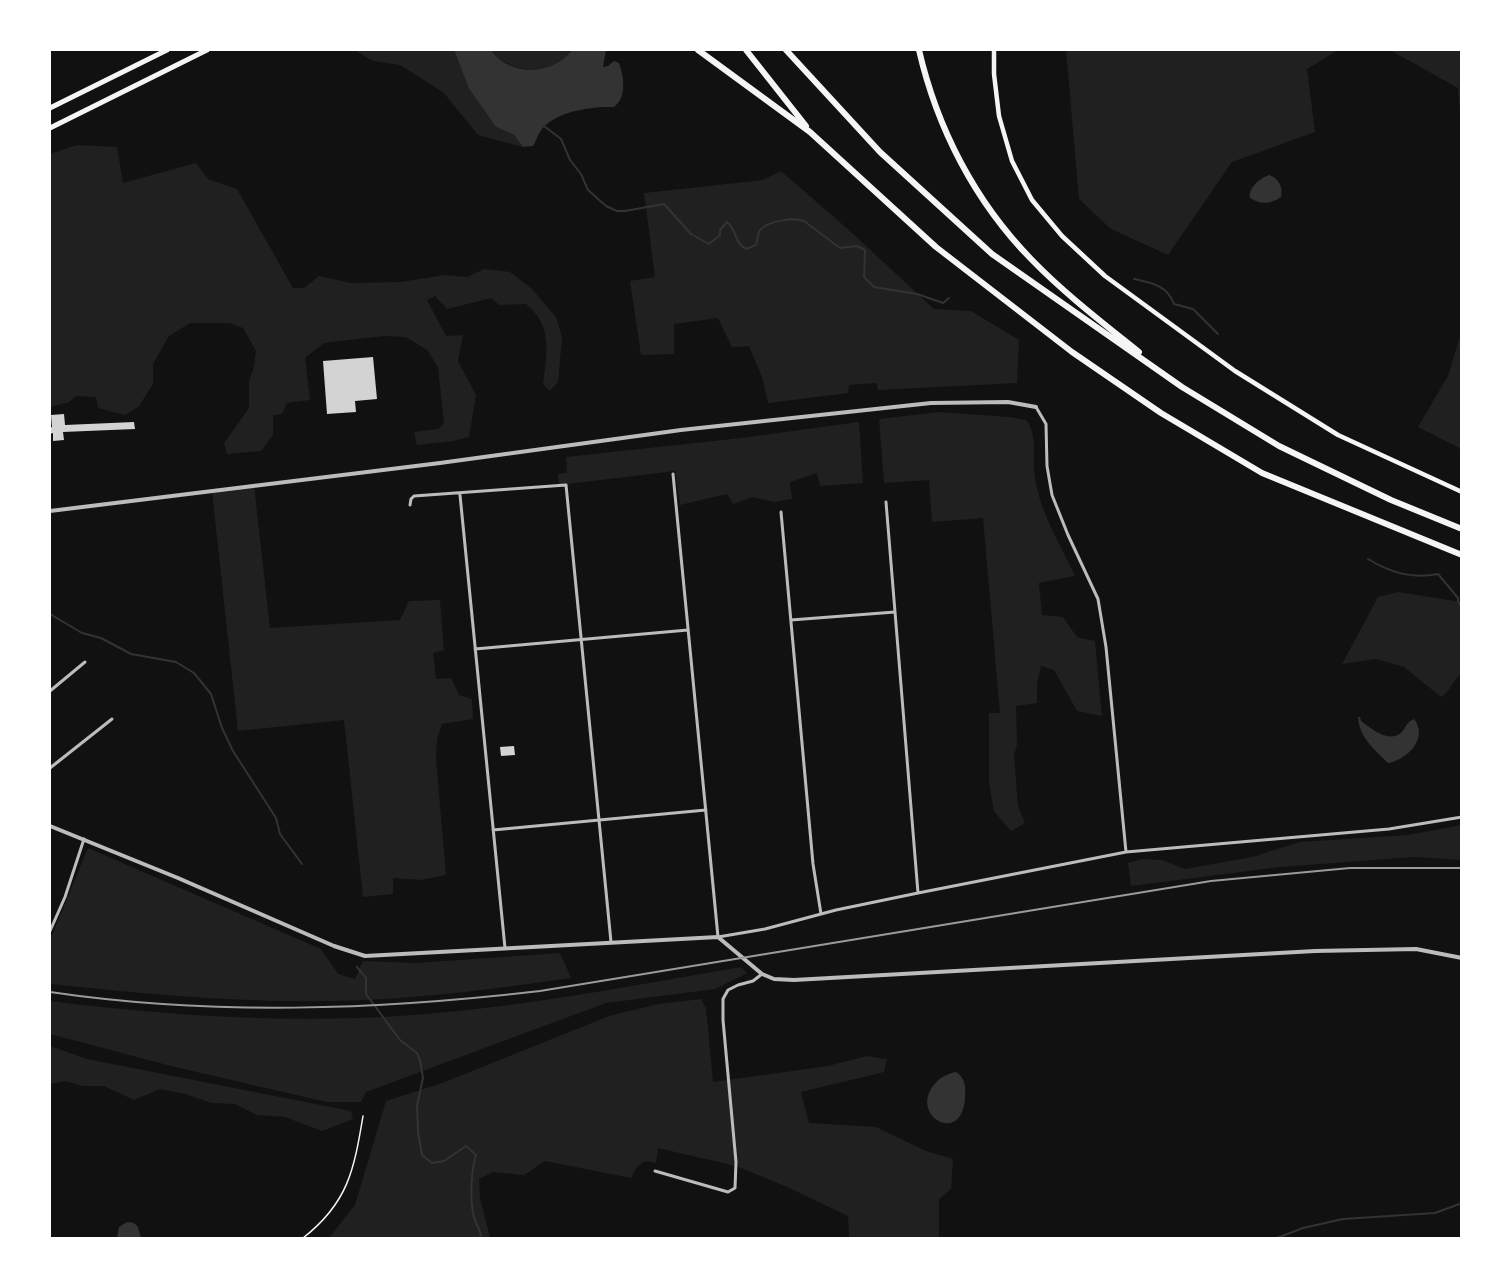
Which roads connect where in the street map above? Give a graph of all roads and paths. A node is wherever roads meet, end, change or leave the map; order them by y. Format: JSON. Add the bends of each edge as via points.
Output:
{"nodes":[{"id":1,"x":167,"y":50,"type":"edge"},
{"id":2,"x":207,"y":50,"type":"edge"},
{"id":3,"x":698,"y":50,"type":"edge"},
{"id":4,"x":746,"y":50,"type":"edge"},
{"id":5,"x":786,"y":50,"type":"edge"},
{"id":6,"x":919,"y":50,"type":"edge"},
{"id":7,"x":994,"y":50,"type":"edge"},
{"id":8,"x":50,"y":108,"type":"edge"},
{"id":9,"x":50,"y":128,"type":"edge"},
{"id":10,"x":810,"y":132,"type":"junction"},
{"id":11,"x":1182,"y":387,"type":"junction"},
{"id":12,"x":1036,"y":407,"type":"joint"},
{"id":13,"x":673,"y":474,"type":"dead end"},
{"id":14,"x":1461,"y":492,"type":"edge"},
{"id":15,"x":460,"y":494,"type":"junction"},
{"id":16,"x":886,"y":502,"type":"dead end"},
{"id":17,"x":410,"y":505,"type":"dead end"},
{"id":18,"x":50,"y":511,"type":"edge"},
{"id":19,"x":781,"y":512,"type":"dead end"},
{"id":20,"x":1461,"y":529,"type":"edge"},
{"id":21,"x":1461,"y":555,"type":"edge"},
{"id":22,"x":895,"y":612,"type":"junction"},
{"id":23,"x":791,"y":620,"type":"junction"},
{"id":24,"x":688,"y":630,"type":"junction"},
{"id":25,"x":582,"y":639,"type":"junction"},
{"id":26,"x":475,"y":649,"type":"junction"},
{"id":27,"x":85,"y":662,"type":"dead end"},
{"id":28,"x":50,"y":691,"type":"edge"},
{"id":29,"x":112,"y":718,"type":"dead end"},
{"id":30,"x":50,"y":768,"type":"edge"},
{"id":31,"x":706,"y":810,"type":"junction"},
{"id":32,"x":1461,"y":817,"type":"edge"},
{"id":33,"x":599,"y":820,"type":"junction"},
{"id":34,"x":50,"y":826,"type":"edge"},
{"id":35,"x":493,"y":830,"type":"junction"},
{"id":36,"x":84,"y":840,"type":"junction"},
{"id":37,"x":1126,"y":852,"type":"junction"},
{"id":38,"x":918,"y":893,"type":"junction"},
{"id":39,"x":821,"y":914,"type":"junction"},
{"id":40,"x":50,"y":931,"type":"edge"},
{"id":41,"x":718,"y":937,"type":"junction"},
{"id":42,"x":611,"y":942,"type":"junction"},
{"id":43,"x":505,"y":950,"type":"junction"},
{"id":44,"x":1461,"y":958,"type":"edge"},
{"id":45,"x":762,"y":974,"type":"junction"},
{"id":46,"x":363,"y":1116,"type":"dead end"},
{"id":47,"x":655,"y":1171,"type":"dead end"},
{"id":48,"x":303,"y":1239,"type":"edge"}],
"edges":[{"from":1,"to":8,"type":"highway"},
{"from":2,"to":9,"type":"highway"},
{"from":3,"to":10,"type":"highway"},
{"from":4,"to":10,"type":"highway"},
{"from":5,"to":11,"type":"highway","via":[[880,152],[992,254]]},
{"from":6,"to":11,"type":"highway","via":[[939,119],[988,207],[1031,260]]},
{"from":7,"to":14,"type":"main road","via":[[999,116],[1012,161],[1032,200],[1062,236],[1105,276],[1234,370],[1338,435]]},
{"from":10,"to":21,"type":"highway","via":[[936,247],[1072,352],[1161,413],[1262,473]]},
{"from":11,"to":20,"type":"highway","via":[[1279,446]]},
{"from":12,"to":18,"type":"street","via":[[1008,402],[931,403],[668,432]]},
{"from":12,"to":37,"type":"street","via":[[1046,424],[1052,495],[1098,599]]},
{"from":13,"to":24,"type":"street"},
{"from":15,"to":17,"type":"street","via":[[414,496]]},
{"from":15,"to":25,"type":"street","via":[[567,484]]},
{"from":15,"to":26,"type":"street"},
{"from":16,"to":22,"type":"street"},
{"from":19,"to":23,"type":"street"},
{"from":22,"to":23,"type":"street"},
{"from":22,"to":38,"type":"street"},
{"from":23,"to":39,"type":"street"},
{"from":24,"to":25,"type":"street"},
{"from":24,"to":31,"type":"street"},
{"from":25,"to":26,"type":"street"},
{"from":25,"to":33,"type":"street"},
{"from":26,"to":35,"type":"street"},
{"from":27,"to":28,"type":"street"},
{"from":29,"to":30,"type":"street"},
{"from":31,"to":33,"type":"street"},
{"from":31,"to":41,"type":"street"},
{"from":32,"to":37,"type":"street","via":[[1389,829]]},
{"from":33,"to":35,"type":"street"},
{"from":33,"to":42,"type":"street"},
{"from":34,"to":36,"type":"street"},
{"from":35,"to":43,"type":"street"},
{"from":36,"to":40,"type":"street"},
{"from":36,"to":43,"type":"street","via":[[365,956]]},
{"from":37,"to":38,"type":"street"},
{"from":38,"to":39,"type":"street"},
{"from":39,"to":41,"type":"street"},
{"from":41,"to":42,"type":"street"},
{"from":41,"to":45,"type":"street"},
{"from":42,"to":43,"type":"street"},
{"from":44,"to":45,"type":"street","via":[[1416,949],[1315,951],[794,980],[774,980]]},
{"from":45,"to":47,"type":"street","via":[[728,990],[723,999],[735,1188],[728,1192]]},
{"from":46,"to":48,"type":"path","via":[[355,1158],[336,1206]]}]}
